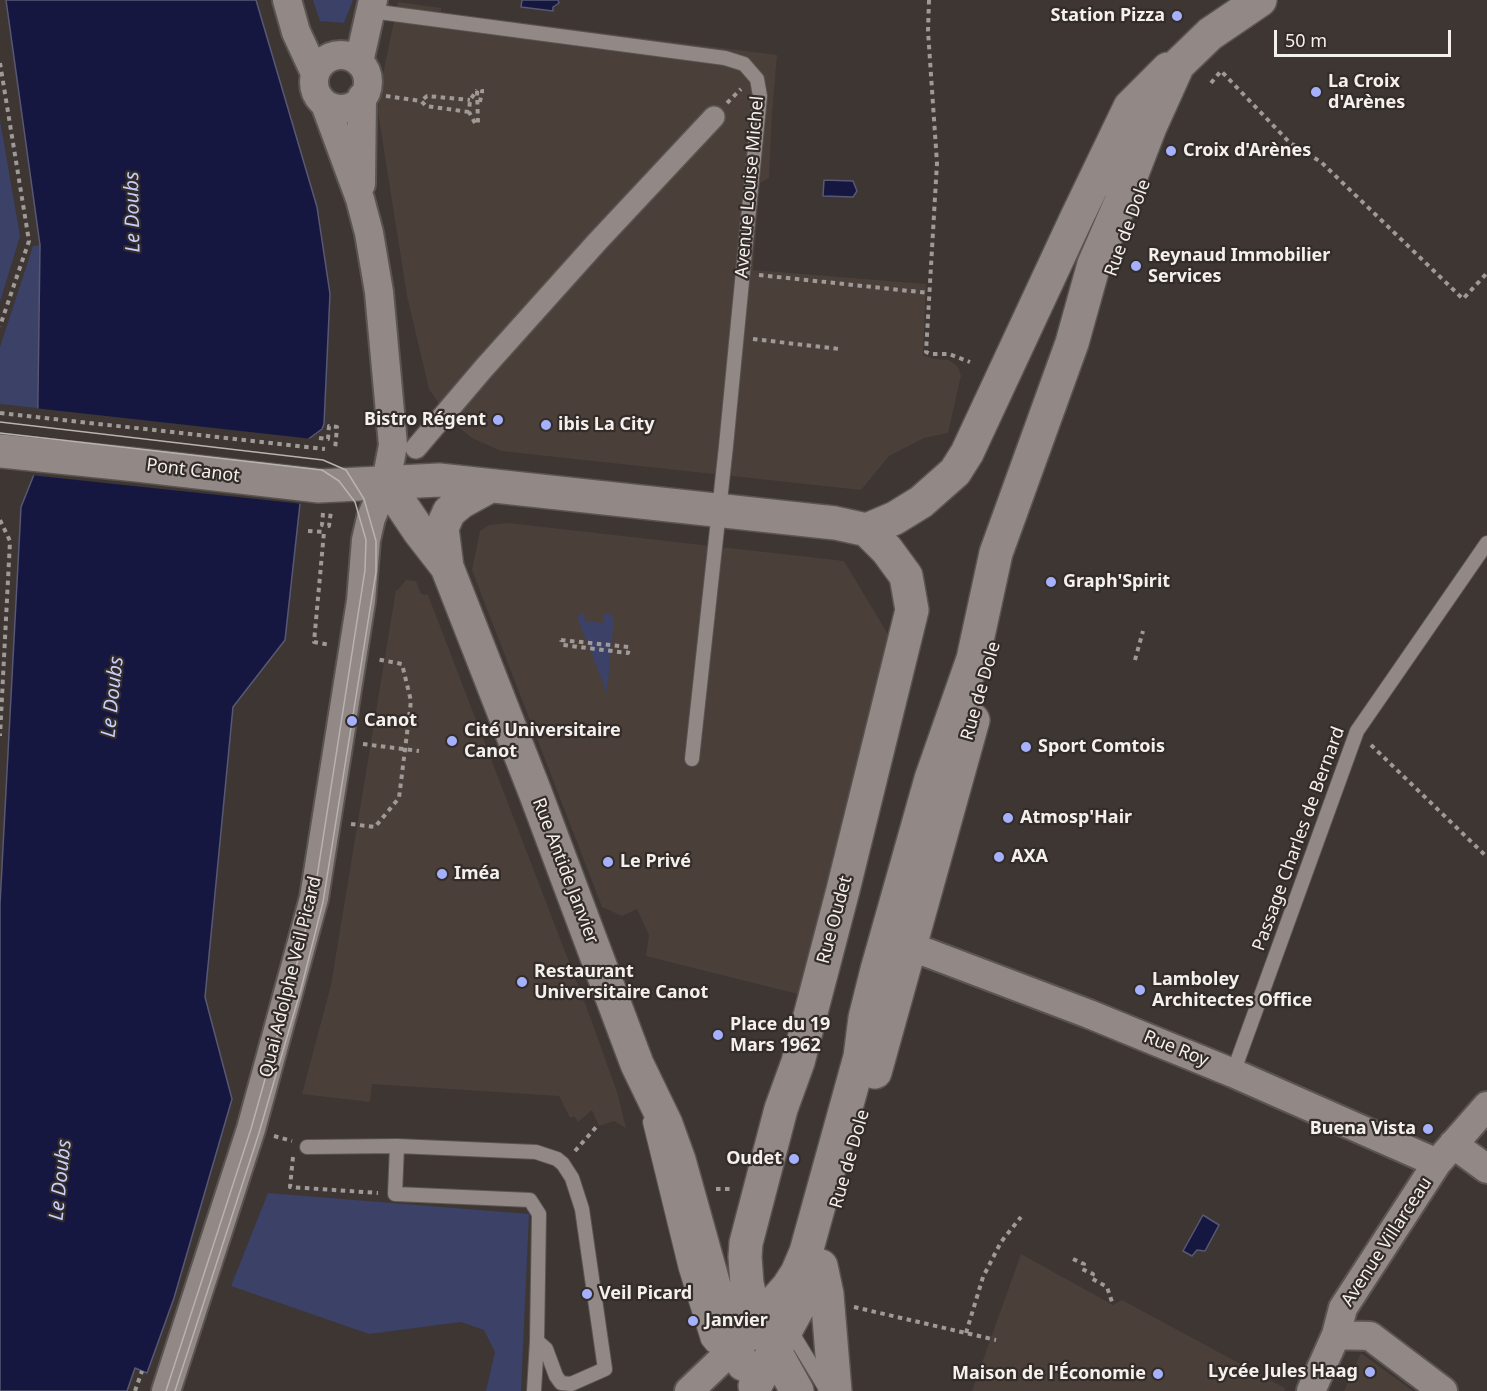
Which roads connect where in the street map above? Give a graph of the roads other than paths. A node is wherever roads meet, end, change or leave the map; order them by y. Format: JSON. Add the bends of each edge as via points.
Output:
{"nodes":[{"id":1,"x":287,"y":0,"type":"edge"},
{"id":2,"x":372,"y":6,"type":"edge"},
{"id":3,"x":1252,"y":6,"type":"edge"},
{"id":4,"x":359,"y":62,"type":"junction"},
{"id":5,"x":1178,"y":65,"type":"junction"},
{"id":6,"x":315,"y":73,"type":"junction"},
{"id":7,"x":371,"y":96,"type":"junction"},
{"id":8,"x":325,"y":104,"type":"junction"},
{"id":9,"x":714,"y":117,"type":"road end"},
{"id":10,"x":360,"y":199,"type":"junction"},
{"id":11,"x":416,"y":448,"type":"dead end"},
{"id":12,"x":0,"y":451,"type":"edge"},
{"id":13,"x":386,"y":482,"type":"junction"},
{"id":14,"x":490,"y":486,"type":"junction"},
{"id":15,"x":718,"y":511,"type":"junction"},
{"id":16,"x":867,"y":530,"type":"junction"},
{"id":17,"x":1487,"y":543,"type":"edge"},
{"id":18,"x":447,"y":567,"type":"junction"},
{"id":19,"x":692,"y":759,"type":"dead end"},
{"id":20,"x":898,"y":943,"type":"junction"},
{"id":21,"x":798,"y":1062,"type":"junction"},
{"id":22,"x":1233,"y":1073,"type":"junction"},
{"id":23,"x":1487,"y":1106,"type":"edge"},
{"id":24,"x":397,"y":1146,"type":"junction"},
{"id":25,"x":300,"y":1150,"type":"road end"},
{"id":26,"x":1445,"y":1153,"type":"junction"},
{"id":27,"x":1487,"y":1169,"type":"edge"},
{"id":28,"x":821,"y":1266,"type":"junction"},
{"id":29,"x":760,"y":1271,"type":"dead end"},
{"id":30,"x":772,"y":1317,"type":"junction"},
{"id":31,"x":1336,"y":1335,"type":"junction"},
{"id":32,"x":537,"y":1341,"type":"junction"},
{"id":33,"x":734,"y":1348,"type":"junction"},
{"id":34,"x":754,"y":1390,"type":"edge"},
{"id":35,"x":166,"y":1391,"type":"edge"},
{"id":36,"x":534,"y":1391,"type":"edge"},
{"id":37,"x":690,"y":1391,"type":"edge"},
{"id":38,"x":797,"y":1391,"type":"edge"},
{"id":39,"x":827,"y":1391,"type":"edge"},
{"id":40,"x":835,"y":1391,"type":"edge"},
{"id":41,"x":1311,"y":1391,"type":"edge"},
{"id":42,"x":1443,"y":1391,"type":"edge"}],
"edges":[{"from":1,"to":6,"type":"street","via":[[296,32]]},
{"from":2,"to":4,"type":"street"},
{"from":2,"to":15,"type":"lane","name":"Avenue Louise Michel","via":[[725,58],[744,64],[757,79],[760,96]]},
{"from":3,"to":5,"type":"main road","name":"Rue de Dole","via":[[1210,34]]},
{"from":3,"to":20,"type":"main road","name":"Rue de Dole","via":[[1204,58],[1160,142],[1112,270]]},
{"from":4,"to":6,"type":"street","via":[[343,54],[334,55]]},
{"from":4,"to":7,"type":"street","via":[[368,79],[366,92]]},
{"from":5,"to":16,"type":"main road","via":[[1165,70],[1130,107],[967,453],[954,472],[921,502]]},
{"from":5,"to":20,"type":"main road","name":"Rue de Dole","via":[[1094,264],[1072,343],[996,553],[973,659],[931,779]]},
{"from":6,"to":8,"type":"street","via":[[315,90]]},
{"from":7,"to":8,"type":"street","via":[[341,109]]},
{"from":7,"to":10,"type":"street"},
{"from":8,"to":10,"type":"street"},
{"from":9,"to":11,"type":"street","via":[[483,368]]},
{"from":10,"to":13,"type":"street","name":"Quai Adolphe Veil Picard","via":[[380,292],[393,445]]},
{"from":12,"to":13,"type":"main road","name":"Pont Canot","via":[[319,486]]},
{"from":13,"to":14,"type":"main road","via":[[439,480]]},
{"from":13,"to":18,"type":"main road","name":"Rue Antide Janvier"},
{"from":13,"to":35,"type":"street","name":"Quai Adolphe Veil Picard","via":[[371,518],[365,570],[340,647],[339,741],[314,898],[251,1129]]},
{"from":14,"to":15,"type":"main road"},
{"from":14,"to":18,"type":"main road","name":"Rue Antide Janvier","via":[[449,512],[442,528]]},
{"from":15,"to":16,"type":"main road"},
{"from":15,"to":19,"type":"lane","name":"Avenue Louise Michel"},
{"from":16,"to":21,"type":"main road","name":"Rue Oudet","via":[[906,576],[912,610]]},
{"from":17,"to":22,"type":"lane","name":"Passage Charles de Bernard","via":[[1357,731]]},
{"from":18,"to":33,"type":"main road","name":"Rue Antide Janvier","via":[[637,1064],[666,1124]]},
{"from":20,"to":22,"type":"street","name":"Rue Roy","via":[[1025,989]]},
{"from":20,"to":28,"type":"main road","name":"Rue de Dole"},
{"from":20,"to":30,"type":"main road","name":"Rue de Dole","via":[[865,1018],[860,1057],[806,1252]]},
{"from":21,"to":29,"type":"lane","via":[[759,1243]]},
{"from":21,"to":30,"type":"main road","name":"Rue Oudet","via":[[781,1109],[746,1243],[747,1284]]},
{"from":22,"to":26,"type":"street","name":"Rue Roy"},
{"from":23,"to":26,"type":"street","name":"Avenue Villarceau"},
{"from":24,"to":25,"type":"lane"},
{"from":24,"to":32,"type":"lane","via":[[395,1194],[530,1200],[539,1214]]},
{"from":24,"to":32,"type":"lane","via":[[536,1152],[563,1164],[582,1209],[605,1369],[572,1384],[561,1383],[546,1349]]},
{"from":26,"to":27,"type":"street","name":"Rue Roy"},
{"from":26,"to":31,"type":"street","name":"Avenue Villarceau","via":[[1343,1308]]},
{"from":28,"to":30,"type":"main road","name":"Rue de Dole"},
{"from":28,"to":40,"type":"main road"},
{"from":30,"to":33,"type":"main road","name":"Rue de Dole"},
{"from":30,"to":34,"type":"main road","name":"Rue de Dole"},
{"from":30,"to":38,"type":"main road","name":"Rue Oudet"},
{"from":30,"to":39,"type":"lane"},
{"from":31,"to":41,"type":"street","name":"Avenue Villarceau"},
{"from":31,"to":42,"type":"street","via":[[1370,1336]]},
{"from":32,"to":36,"type":"lane"},
{"from":33,"to":34,"type":"main road","name":"Rue Antide Janvier"},
{"from":33,"to":37,"type":"street"}]}
